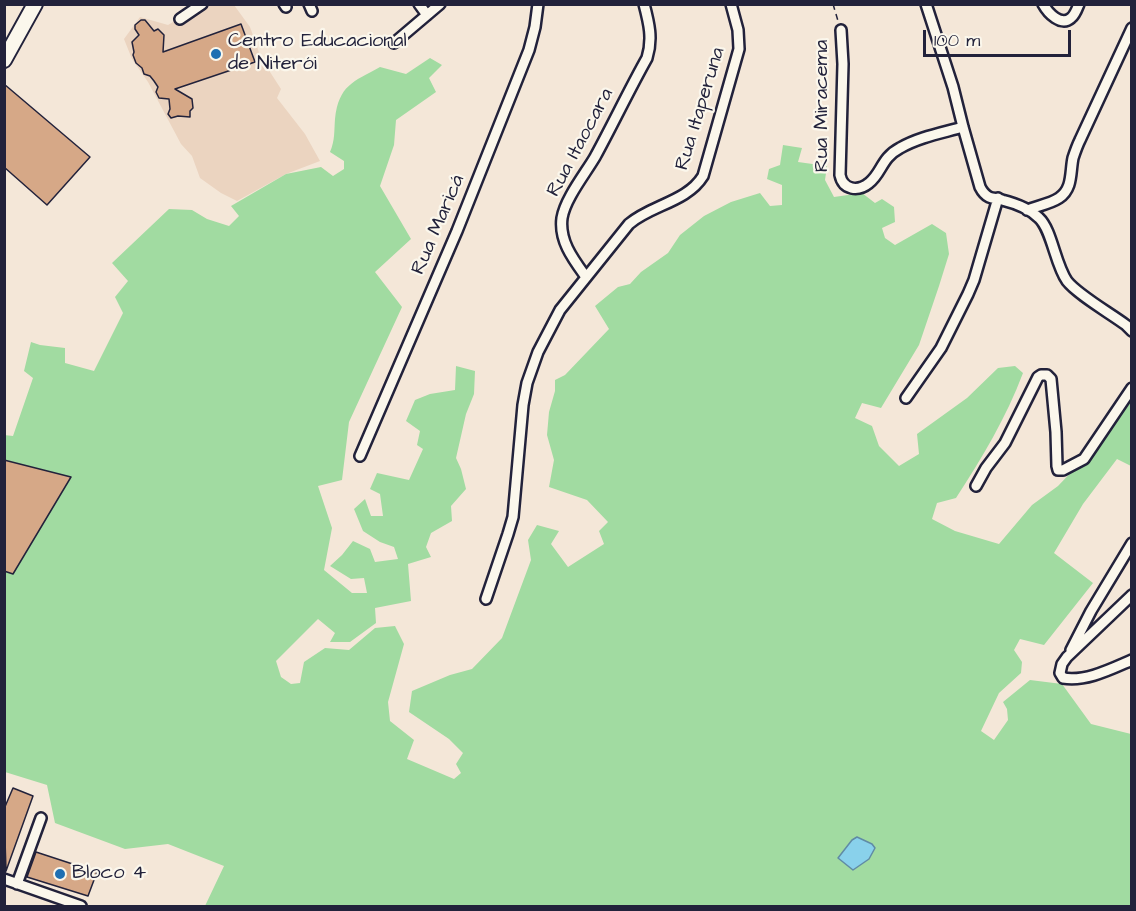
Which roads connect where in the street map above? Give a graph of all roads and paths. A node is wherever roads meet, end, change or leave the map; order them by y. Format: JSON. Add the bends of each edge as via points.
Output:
{"nodes":[{"id":1,"x":35,"y":4,"type":"edge"},
{"id":2,"x":202,"y":4,"type":"edge"},
{"id":3,"x":419,"y":4,"type":"edge"},
{"id":4,"x":440,"y":4,"type":"edge"},
{"id":5,"x":538,"y":4,"type":"edge"},
{"id":6,"x":644,"y":4,"type":"edge"},
{"id":7,"x":731,"y":4,"type":"edge"},
{"id":8,"x":833,"y":4,"type":"edge"},
{"id":9,"x":927,"y":4,"type":"edge"},
{"id":10,"x":1042,"y":4,"type":"edge"},
{"id":11,"x":1079,"y":4,"type":"edge"},
{"id":12,"x":427,"y":15,"type":"junction"},
{"id":13,"x":180,"y":19,"type":"dead end"},
{"id":14,"x":1131,"y":28,"type":"edge"},
{"id":15,"x":841,"y":30,"type":"joint"},
{"id":16,"x":394,"y":43,"type":"dead end"},
{"id":17,"x":4,"y":60,"type":"edge"},
{"id":18,"x":963,"y":127,"type":"junction"},
{"id":19,"x":998,"y":198,"type":"junction"},
{"id":20,"x":1027,"y":210,"type":"junction"},
{"id":21,"x":586,"y":276,"type":"junction"},
{"id":22,"x":1131,"y":331,"type":"edge"},
{"id":23,"x":1131,"y":388,"type":"edge"},
{"id":24,"x":906,"y":398,"type":"dead end"},
{"id":25,"x":360,"y":456,"type":"dead end"},
{"id":26,"x":976,"y":486,"type":"dead end"},
{"id":27,"x":1131,"y":543,"type":"edge"},
{"id":28,"x":1131,"y":595,"type":"edge"},
{"id":29,"x":486,"y":599,"type":"dead end"},
{"id":30,"x":1067,"y":657,"type":"junction"},
{"id":31,"x":1131,"y":660,"type":"edge"},
{"id":32,"x":41,"y":818,"type":"dead end"},
{"id":33,"x":4,"y":879,"type":"edge"},
{"id":34,"x":17,"y":884,"type":"junction"},
{"id":35,"x":81,"y":906,"type":"edge"}],
"edges":[{"from":1,"to":17,"type":"main road"},
{"from":2,"to":13,"type":"street"},
{"from":3,"to":12,"type":"street"},
{"from":4,"to":12,"type":"street"},
{"from":5,"to":25,"type":"street","name":"Rua Maricá","via":[[529,50],[457,231]]},
{"from":6,"to":21,"type":"street","name":"Rua Itaocara","via":[[651,32],[648,58],[562,218],[567,249]]},
{"from":7,"to":21,"type":"street","name":"Rua Itaperuna","via":[[739,49],[704,176],[694,188],[629,224]]},
{"from":8,"to":15,"type":"path"},
{"from":9,"to":18,"type":"street"},
{"from":10,"to":11,"type":"street","via":[[1050,15],[1065,21]]},
{"from":12,"to":16,"type":"street"},
{"from":14,"to":20,"type":"street","via":[[1075,152],[1070,184],[1058,199]]},
{"from":15,"to":18,"type":"street","name":"Rua Miracema","via":[[840,175],[846,186],[859,188],[869,184],[886,158],[913,141]]},
{"from":18,"to":19,"type":"street","via":[[980,187],[990,198]]},
{"from":19,"to":20,"type":"street"},
{"from":19,"to":24,"type":"street","via":[[968,294],[940,348]]},
{"from":20,"to":22,"type":"street","via":[[1043,223],[1058,264],[1072,286]]},
{"from":21,"to":29,"type":"street","via":[[560,310],[527,383],[513,517]]},
{"from":23,"to":26,"type":"street","via":[[1084,459],[1058,470],[1051,379],[1041,375],[1005,443]]},
{"from":27,"to":30,"type":"street"},
{"from":28,"to":30,"type":"street"},
{"from":30,"to":31,"type":"street","via":[[1060,669],[1066,679],[1104,672]]},
{"from":32,"to":34,"type":"street"},
{"from":33,"to":34,"type":"street"},
{"from":34,"to":35,"type":"street"}]}
